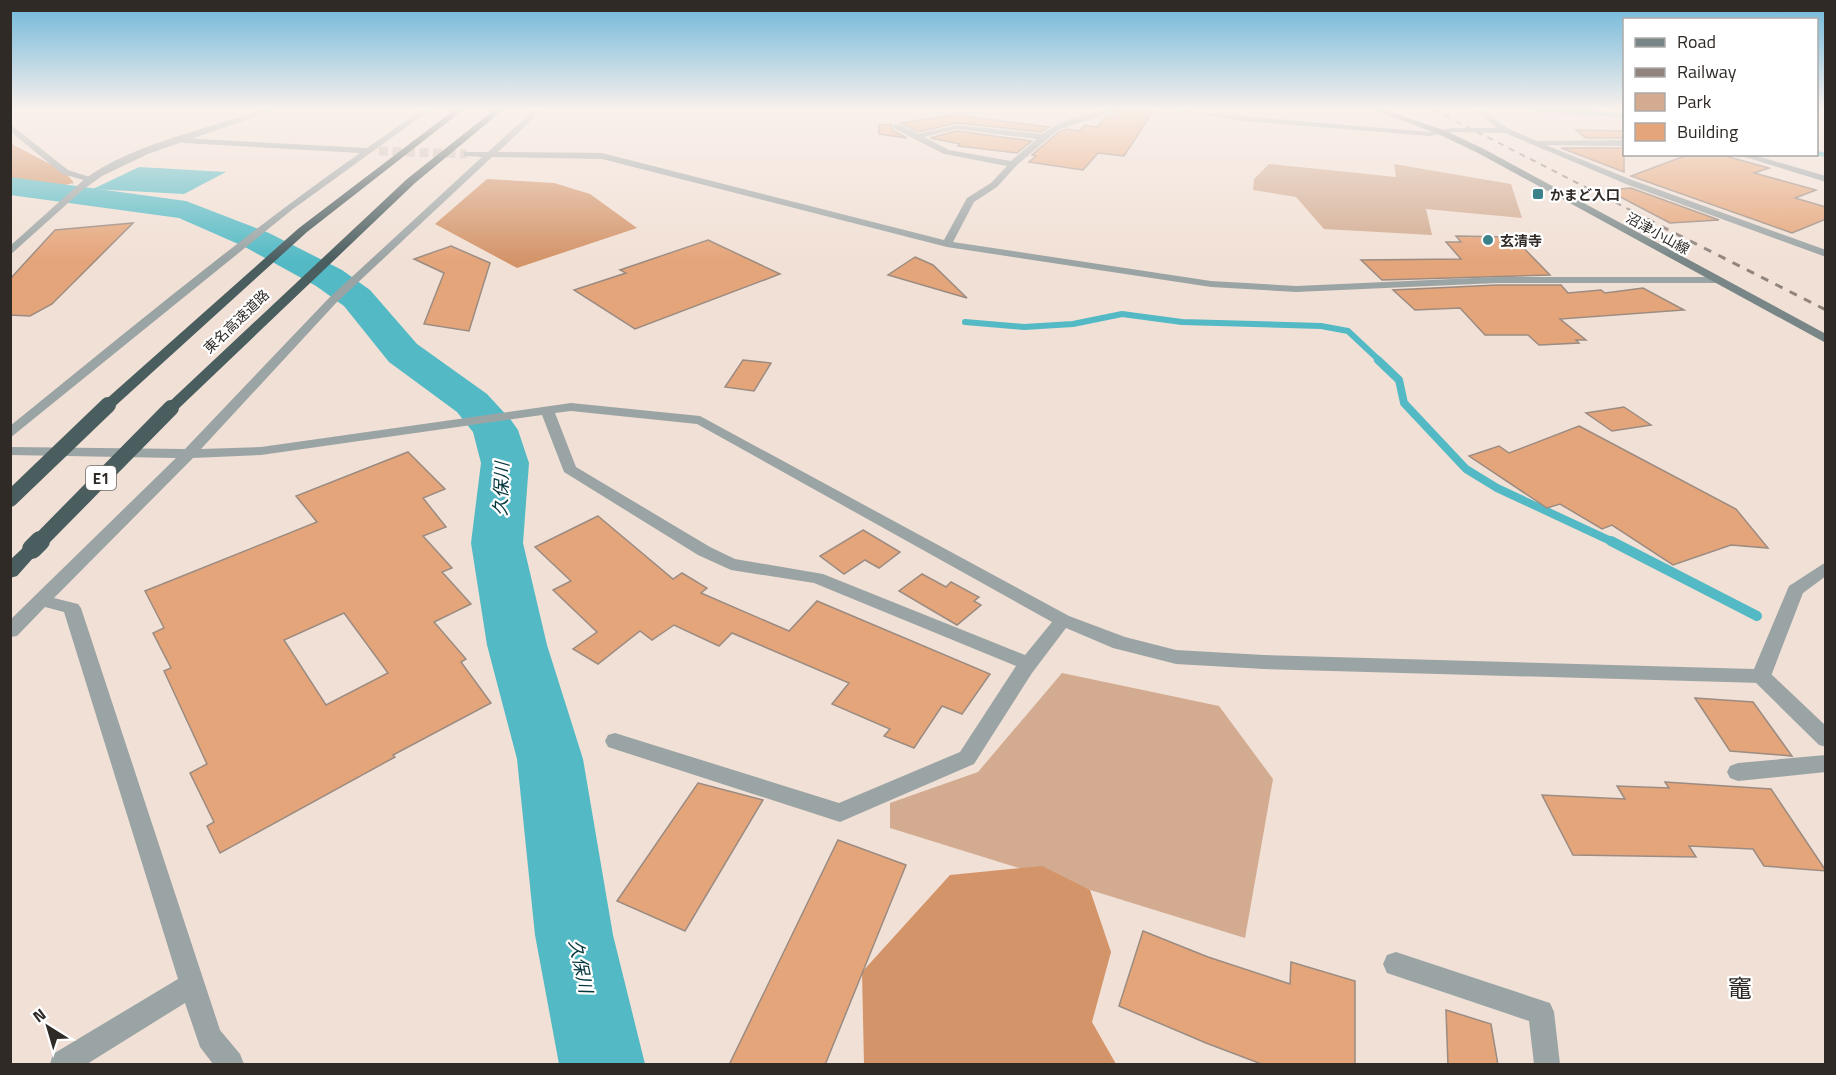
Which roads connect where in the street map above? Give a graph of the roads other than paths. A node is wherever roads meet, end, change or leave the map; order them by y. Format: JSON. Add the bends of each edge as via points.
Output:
{"nodes":[{"id":1,"x":50,"y":160,"type":"edge"},
{"id":2,"x":129,"y":160,"type":"edge"},
{"id":3,"x":360,"y":160,"type":"edge"},
{"id":4,"x":394,"y":160,"type":"tunnel mouth"},
{"id":5,"x":437,"y":160,"type":"edge"},
{"id":6,"x":485,"y":160,"type":"edge"},
{"id":7,"x":618,"y":160,"type":"edge"},
{"id":8,"x":992,"y":160,"type":"edge"},
{"id":9,"x":1018,"y":160,"type":"edge"},
{"id":10,"x":1493,"y":160,"type":"edge"},
{"id":11,"x":1576,"y":160,"type":"edge"},
{"id":12,"x":1760,"y":160,"type":"edge"},
{"id":13,"x":1013,"y":164,"type":"junction"},
{"id":14,"x":91,"y":178,"type":"junction"},
{"id":15,"x":1826,"y":179,"type":"edge"},
{"id":16,"x":947,"y":244,"type":"junction"},
{"id":17,"x":10,"y":252,"type":"edge"},
{"id":18,"x":1826,"y":254,"type":"edge"},
{"id":19,"x":1715,"y":280,"type":"junction"},
{"id":20,"x":1826,"y":339,"type":"edge"},
{"id":21,"x":547,"y":412,"type":"junction"},
{"id":22,"x":10,"y":434,"type":"edge"},
{"id":23,"x":10,"y":451,"type":"edge"},
{"id":24,"x":189,"y":454,"type":"junction"},
{"id":25,"x":10,"y":499,"type":"edge"},
{"id":26,"x":1826,"y":567,"type":"edge"},
{"id":27,"x":10,"y":572,"type":"edge"},
{"id":28,"x":39,"y":600,"type":"junction"},
{"id":29,"x":1063,"y":620,"type":"junction"},
{"id":30,"x":10,"y":631,"type":"edge"},
{"id":31,"x":1029,"y":664,"type":"junction"},
{"id":32,"x":1761,"y":676,"type":"junction"},
{"id":33,"x":1826,"y":739,"type":"edge"},
{"id":34,"x":615,"y":741,"type":"dead end"},
{"id":35,"x":1826,"y":763,"type":"edge"},
{"id":36,"x":1738,"y":772,"type":"dead end"},
{"id":37,"x":1396,"y":964,"type":"dead end"},
{"id":38,"x":193,"y":984,"type":"junction"},
{"id":39,"x":63,"y":1065,"type":"edge"},
{"id":40,"x":230,"y":1065,"type":"edge"},
{"id":41,"x":1547,"y":1065,"type":"edge"}],
"edges":[{"from":1,"to":14,"type":"street","via":[[64,172]]},
{"from":2,"to":14,"type":"street"},
{"from":3,"to":22,"type":"street","via":[[266,226]]},
{"from":4,"to":25,"type":"highway","name":"東名高速道路","bridge":true,"via":[[303,230]]},
{"from":5,"to":27,"type":"highway","name":"東名高速道路","number":"E1","bridge":true,"via":[[171,408]]},
{"from":6,"to":24,"type":"street","via":[[332,301]]},
{"from":7,"to":16,"type":"street"},
{"from":8,"to":13,"type":"street"},
{"from":9,"to":13,"type":"street"},
{"from":10,"to":19,"type":"main road","name":"沼津小山線"},
{"from":11,"to":18,"type":"street"},
{"from":12,"to":15,"type":"street"},
{"from":13,"to":16,"type":"street","via":[[994,185],[970,200]]},
{"from":14,"to":17,"type":"street"},
{"from":16,"to":19,"type":"street","via":[[1179,281],[1296,289],[1497,280]]},
{"from":19,"to":20,"type":"main road","name":"沼津小山線"},
{"from":21,"to":24,"type":"street","via":[[296,448]]},
{"from":21,"to":29,"type":"street","via":[[571,406],[700,420]]},
{"from":21,"to":31,"type":"street","via":[[569,469],[704,551],[731,564],[817,578]]},
{"from":23,"to":24,"type":"street"},
{"from":24,"to":28,"type":"street"},
{"from":26,"to":32,"type":"street","via":[[1795,590]]},
{"from":28,"to":30,"type":"street"},
{"from":28,"to":38,"type":"street","via":[[72,608]]},
{"from":29,"to":31,"type":"street"},
{"from":29,"to":32,"type":"street","via":[[1120,643],[1176,657]]},
{"from":31,"to":34,"type":"street","via":[[967,758],[840,813]]},
{"from":32,"to":33,"type":"street"},
{"from":35,"to":36,"type":"street"},
{"from":37,"to":41,"type":"street","via":[[1541,1012]]},
{"from":38,"to":39,"type":"street"},
{"from":38,"to":40,"type":"street","via":[[209,1038]]}]}
